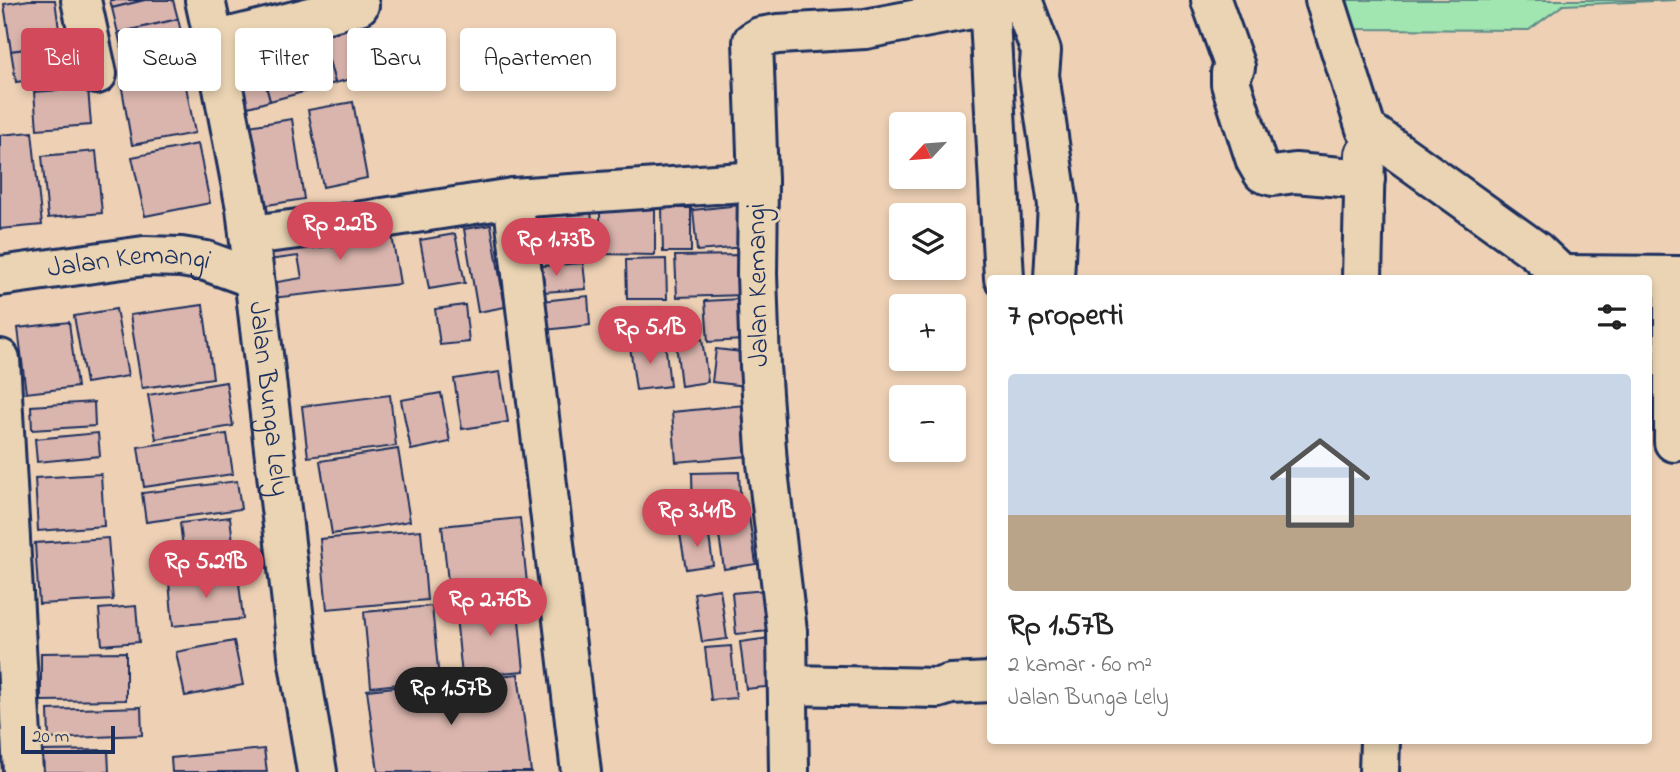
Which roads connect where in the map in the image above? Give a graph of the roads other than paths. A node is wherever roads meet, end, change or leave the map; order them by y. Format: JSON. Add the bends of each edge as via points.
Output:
{"nodes":[{"id":1,"x":81,"y":0,"type":"edge"},
{"id":2,"x":205,"y":0,"type":"edge"},
{"id":3,"x":1211,"y":0,"type":"edge"},
{"id":4,"x":1325,"y":0,"type":"edge"},
{"id":5,"x":1005,"y":1,"type":"edge"},
{"id":6,"x":359,"y":5,"type":"dead end"},
{"id":7,"x":87,"y":28,"type":"edge"},
{"id":8,"x":211,"y":28,"type":"edge"},
{"id":9,"x":221,"y":39,"type":"edge"},
{"id":10,"x":221,"y":79,"type":"edge"},
{"id":11,"x":1366,"y":129,"type":"junction"},
{"id":12,"x":1365,"y":179,"type":"junction"},
{"id":13,"x":758,"y":181,"type":"junction"},
{"id":14,"x":513,"y":198,"type":"junction"},
{"id":15,"x":250,"y":236,"type":"junction"},
{"id":16,"x":1004,"y":275,"type":"edge"},
{"id":17,"x":1054,"y":275,"type":"edge"},
{"id":18,"x":1362,"y":275,"type":"edge"},
{"id":19,"x":1557,"y":275,"type":"edge"},
{"id":20,"x":0,"y":276,"type":"edge"},
{"id":21,"x":1652,"y":276,"type":"edge"},
{"id":22,"x":1677,"y":276,"type":"edge"},
{"id":23,"x":253,"y":278,"type":"junction"},
{"id":24,"x":0,"y":359,"type":"edge"},
{"id":25,"x":1674,"y":442,"type":"dead end"},
{"id":26,"x":987,"y":682,"type":"edge"},
{"id":27,"x":788,"y":685,"type":"junction"},
{"id":28,"x":1380,"y":744,"type":"edge"},
{"id":29,"x":23,"y":772,"type":"edge"},
{"id":30,"x":317,"y":772,"type":"edge"},
{"id":31,"x":581,"y":772,"type":"edge"},
{"id":32,"x":789,"y":772,"type":"edge"},
{"id":33,"x":1379,"y":772,"type":"edge"}],
"edges":[{"from":1,"to":7,"type":"street"},
{"from":2,"to":8,"type":"street","name":"Jalan Bunga Lely"},
{"from":3,"to":12,"type":"street","via":[[1235,67],[1231,85],[1263,173]]},
{"from":4,"to":11,"type":"street"},
{"from":5,"to":13,"type":"street","via":[[865,29],[754,39]]},
{"from":5,"to":16,"type":"street"},
{"from":5,"to":17,"type":"street","via":[[1041,51],[1039,75],[1058,205]]},
{"from":6,"to":9,"type":"street"},
{"from":10,"to":15,"type":"street","name":"Jalan Bunga Lely"},
{"from":11,"to":12,"type":"street"},
{"from":11,"to":19,"type":"street","via":[[1536,251]]},
{"from":12,"to":18,"type":"street"},
{"from":13,"to":14,"type":"street","name":"Jalan Kemangi"},
{"from":13,"to":27,"type":"street","name":"Jalan Kemangi","via":[[760,366],[787,631]]},
{"from":14,"to":15,"type":"street","name":"Jalan Kemangi"},
{"from":14,"to":31,"type":"street"},
{"from":15,"to":23,"type":"street","name":"Jalan Bunga Lely"},
{"from":20,"to":23,"type":"street","name":"Jalan Kemangi","via":[[144,256],[206,261]]},
{"from":21,"to":22,"type":"street"},
{"from":22,"to":25,"type":"street"},
{"from":23,"to":30,"type":"street","name":"Jalan Bunga Lely","via":[[299,663]]},
{"from":24,"to":29,"type":"street"},
{"from":26,"to":27,"type":"street","via":[[938,688]]},
{"from":27,"to":32,"type":"street","name":"Jalan Kemangi"},
{"from":28,"to":33,"type":"street"}]}
